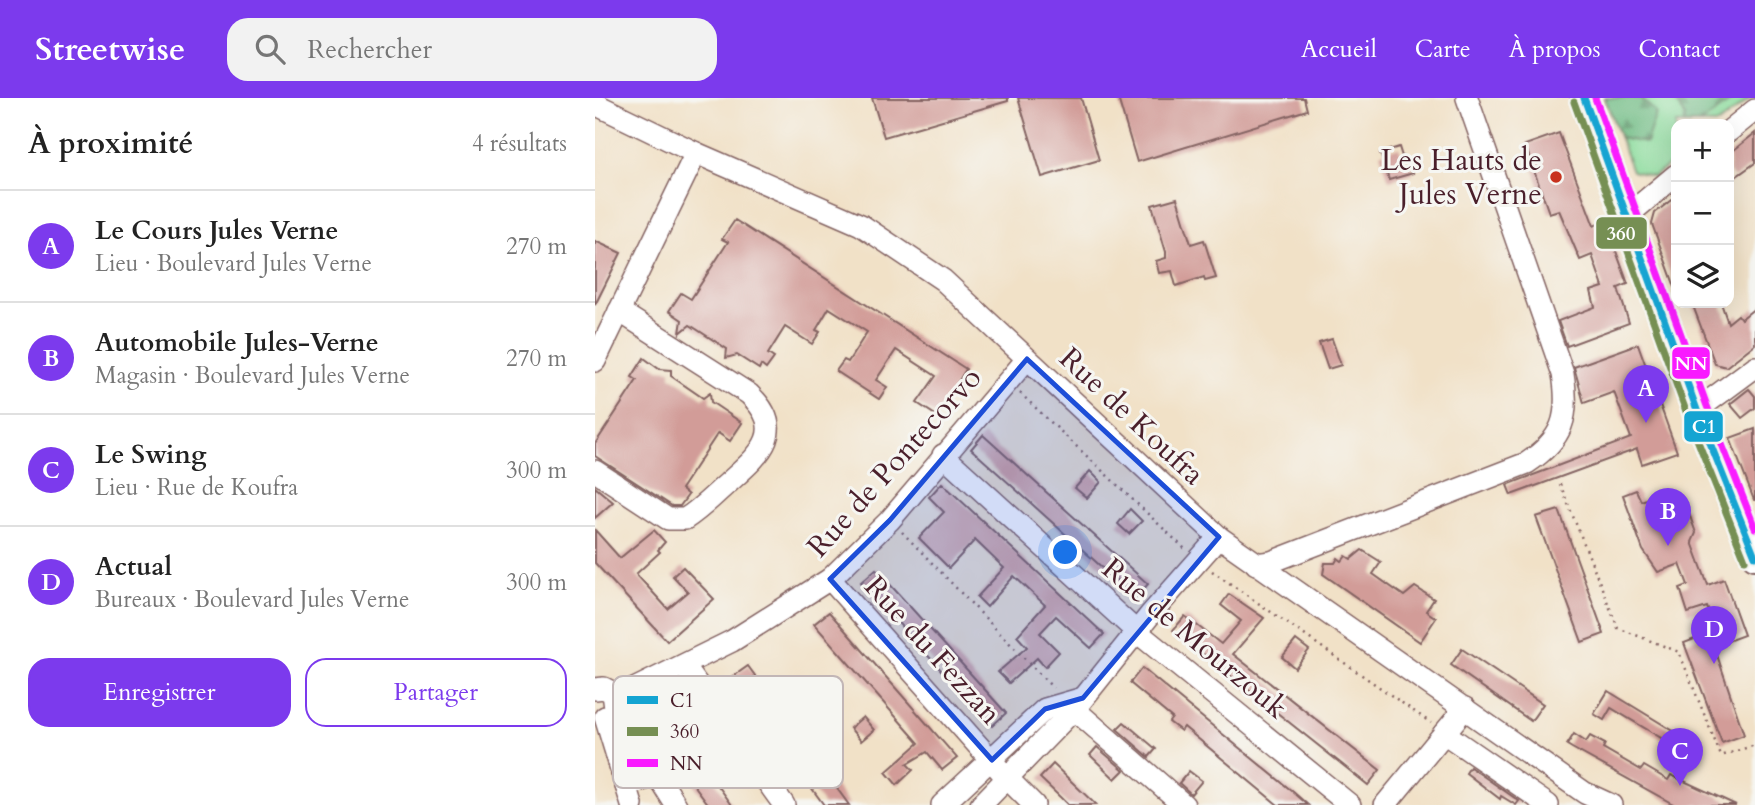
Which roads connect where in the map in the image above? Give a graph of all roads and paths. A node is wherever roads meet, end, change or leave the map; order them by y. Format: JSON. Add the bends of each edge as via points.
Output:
{"nodes":[{"id":1,"x":1467,"y":98,"type":"edge"},
{"id":2,"x":1584,"y":98,"type":"edge"},
{"id":3,"x":595,"y":104,"type":"edge"},
{"id":4,"x":1755,"y":110,"type":"edge"},
{"id":5,"x":1734,"y":127,"type":"edge"},
{"id":6,"x":696,"y":153,"type":"junction"},
{"id":7,"x":1671,"y":179,"type":"edge"},
{"id":8,"x":1627,"y":216,"type":"junction"},
{"id":9,"x":619,"y":311,"type":"junction"},
{"id":10,"x":1027,"y":359,"type":"junction"},
{"id":11,"x":595,"y":361,"type":"edge"},
{"id":12,"x":1755,"y":367,"type":"edge"},
{"id":13,"x":1007,"y":381,"type":"junction"},
{"id":14,"x":1697,"y":410,"type":"junction"},
{"id":15,"x":943,"y":455,"type":"junction"},
{"id":16,"x":595,"y":471,"type":"edge"},
{"id":17,"x":1560,"y":484,"type":"dead end"},
{"id":18,"x":890,"y":520,"type":"junction"},
{"id":19,"x":1219,"y":537,"type":"junction"},
{"id":20,"x":1755,"y":556,"type":"edge"},
{"id":21,"x":1198,"y":561,"type":"junction"},
{"id":22,"x":1256,"y":564,"type":"junction"},
{"id":23,"x":830,"y":579,"type":"junction"},
{"id":24,"x":1137,"y":632,"type":"junction"},
{"id":25,"x":684,"y":666,"type":"junction"},
{"id":26,"x":644,"y":676,"type":"edge"},
{"id":27,"x":691,"y":676,"type":"edge"},
{"id":28,"x":601,"y":687,"type":"edge"},
{"id":29,"x":1072,"y":703,"type":"junction"},
{"id":30,"x":613,"y":704,"type":"edge"},
{"id":31,"x":1465,"y":708,"type":"junction"},
{"id":32,"x":600,"y":717,"type":"edge"},
{"id":33,"x":1436,"y":727,"type":"junction"},
{"id":34,"x":1755,"y":745,"type":"edge"},
{"id":35,"x":613,"y":752,"type":"edge"},
{"id":36,"x":992,"y":760,"type":"junction"},
{"id":37,"x":1007,"y":778,"type":"junction"},
{"id":38,"x":665,"y":788,"type":"edge"},
{"id":39,"x":772,"y":788,"type":"edge"},
{"id":40,"x":1582,"y":799,"type":"edge"},
{"id":41,"x":675,"y":805,"type":"edge"},
{"id":42,"x":784,"y":805,"type":"edge"},
{"id":43,"x":942,"y":805,"type":"edge"},
{"id":44,"x":981,"y":805,"type":"edge"},
{"id":45,"x":1034,"y":805,"type":"edge"},
{"id":46,"x":1184,"y":805,"type":"edge"},
{"id":47,"x":1350,"y":805,"type":"edge"},
{"id":48,"x":1384,"y":805,"type":"edge"},
{"id":49,"x":1548,"y":805,"type":"edge"},
{"id":50,"x":1611,"y":805,"type":"edge"}],
"edges":[{"from":1,"to":22,"type":"street","via":[[1563,374],[1566,396],[1558,434],[1527,463]]},
{"from":2,"to":8,"type":"main road"},
{"from":3,"to":6,"type":"street","name":"Rue de Koufra"},
{"from":4,"to":5,"type":"street"},
{"from":6,"to":9,"type":"street"},
{"from":6,"to":10,"type":"street","name":"Rue de Koufra","via":[[862,225],[943,280]]},
{"from":7,"to":8,"type":"street"},
{"from":8,"to":14,"type":"main road"},
{"from":9,"to":11,"type":"street"},
{"from":9,"to":16,"type":"street","via":[[749,394],[764,411],[769,432],[755,458],[685,519],[668,519]]},
{"from":10,"to":13,"type":"street","name":"Rue de Pontecorvo"},
{"from":10,"to":19,"type":"street","name":"Rue de Koufra"},
{"from":12,"to":14,"type":"street"},
{"from":13,"to":15,"type":"street","name":"Rue de Pontecorvo"},
{"from":13,"to":21,"type":"path","name":"Rue de Koufra"},
{"from":14,"to":20,"type":"main road"},
{"from":15,"to":18,"type":"street","name":"Rue de Pontecorvo"},
{"from":15,"to":24,"type":"street","name":"Rue de Mourzouk"},
{"from":17,"to":34,"type":"path","via":[[1618,628],[1679,652],[1721,756]]},
{"from":18,"to":23,"type":"street","name":"Rue de Pontecorvo"},
{"from":18,"to":29,"type":"path"},
{"from":19,"to":21,"type":"street"},
{"from":19,"to":22,"type":"street","name":"Rue de Koufra"},
{"from":21,"to":24,"type":"street"},
{"from":21,"to":33,"type":"path","name":"Rue de Koufra"},
{"from":22,"to":31,"type":"street","name":"Rue de Koufra"},
{"from":23,"to":25,"type":"street","name":"Rue de Pontecorvo"},
{"from":23,"to":36,"type":"street","name":"Rue du Fezzan"},
{"from":24,"to":29,"type":"street"},
{"from":24,"to":47,"type":"street","name":"Rue de Mourzouk"},
{"from":25,"to":26,"type":"street","name":"Rue de Pontecorvo"},
{"from":25,"to":27,"type":"street"},
{"from":28,"to":30,"type":"street"},
{"from":29,"to":36,"type":"street","via":[[1045,709]]},
{"from":29,"to":37,"type":"street"},
{"from":29,"to":46,"type":"street"},
{"from":31,"to":33,"type":"street"},
{"from":31,"to":40,"type":"street","name":"Rue de Koufra"},
{"from":32,"to":35,"type":"street"},
{"from":33,"to":48,"type":"street"},
{"from":33,"to":49,"type":"street"},
{"from":36,"to":37,"type":"street","name":"Rue du Fezzan"},
{"from":36,"to":43,"type":"street"},
{"from":37,"to":44,"type":"street"},
{"from":37,"to":45,"type":"street"},
{"from":38,"to":41,"type":"street"},
{"from":39,"to":42,"type":"street"},
{"from":40,"to":50,"type":"street","name":"Rue de Koufra"}]}
